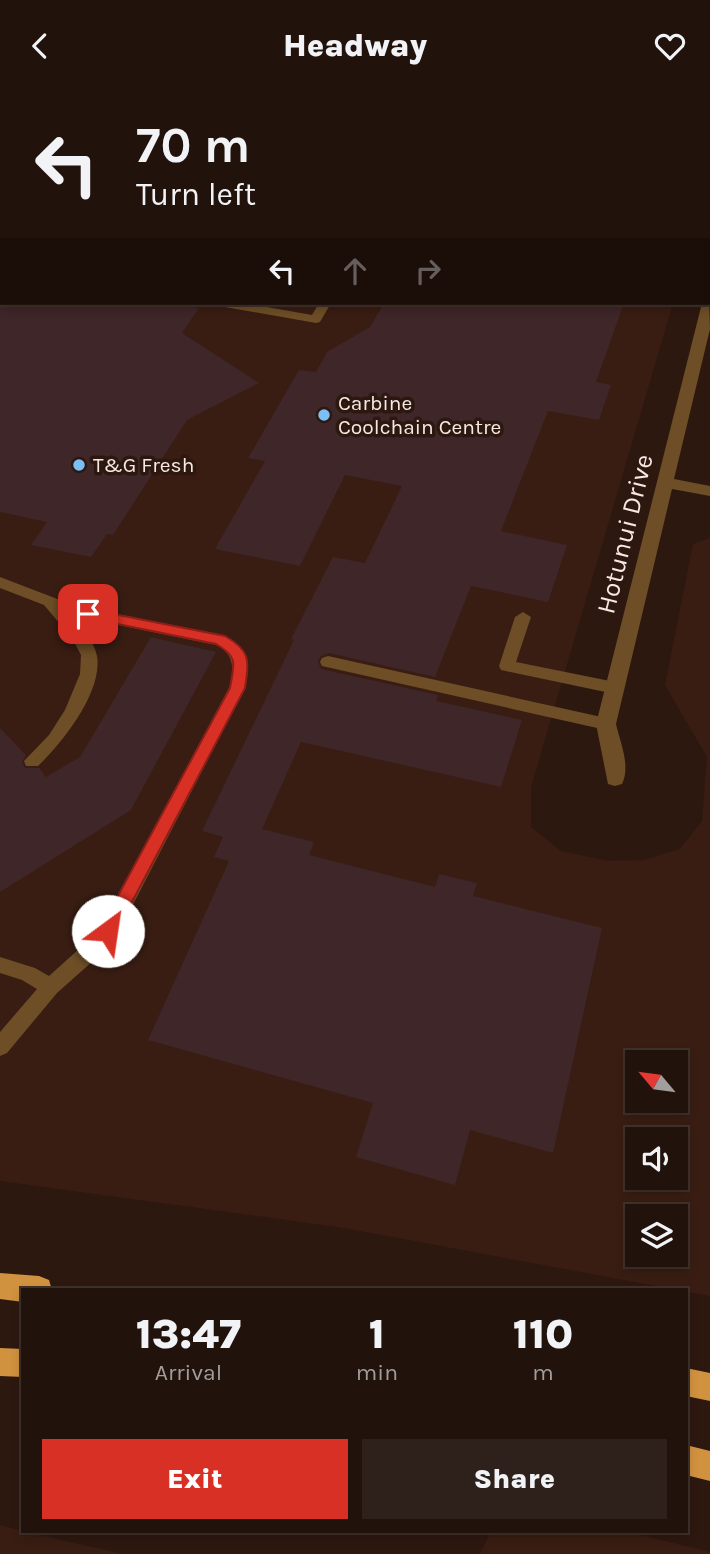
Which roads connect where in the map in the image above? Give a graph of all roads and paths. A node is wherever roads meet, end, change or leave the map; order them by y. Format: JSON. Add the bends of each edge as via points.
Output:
{"nodes":[{"id":1,"x":237,"y":305,"type":"edge"},
{"id":2,"x":297,"y":305,"type":"edge"},
{"id":3,"x":324,"y":305,"type":"edge"},
{"id":4,"x":708,"y":305,"type":"edge"},
{"id":5,"x":291,"y":314,"type":"junction"},
{"id":6,"x":665,"y":483,"type":"junction"},
{"id":7,"x":710,"y":491,"type":"edge"},
{"id":8,"x":0,"y":582,"type":"edge"},
{"id":9,"x":50,"y":603,"type":"junction"},
{"id":10,"x":523,"y":617,"type":"dead end"},
{"id":11,"x":328,"y":662,"type":"dead end"},
{"id":12,"x":615,"y":688,"type":"junction"},
{"id":13,"x":606,"y":724,"type":"junction"},
{"id":14,"x":32,"y":761,"type":"dead end"},
{"id":15,"x":615,"y":778,"type":"dead end"},
{"id":16,"x":0,"y":965,"type":"edge"},
{"id":17,"x":50,"y":987,"type":"junction"},
{"id":18,"x":0,"y":1047,"type":"edge"},
{"id":19,"x":0,"y":1286,"type":"edge"},
{"id":20,"x":21,"y":1288,"type":"edge"},
{"id":21,"x":0,"y":1361,"type":"edge"},
{"id":22,"x":21,"y":1363,"type":"edge"},
{"id":23,"x":688,"y":1382,"type":"edge"},
{"id":24,"x":710,"y":1387,"type":"edge"},
{"id":25,"x":688,"y":1460,"type":"edge"},
{"id":26,"x":710,"y":1465,"type":"edge"}],
"edges":[{"from":1,"to":5,"type":"lane"},
{"from":2,"to":5,"type":"lane"},
{"from":3,"to":5,"type":"lane","via":[[316,319]]},
{"from":4,"to":6,"type":"street","name":"Hotunui Drive"},
{"from":6,"to":7,"type":"street"},
{"from":6,"to":12,"type":"street","name":"Hotunui Drive"},
{"from":8,"to":9,"type":"lane"},
{"from":9,"to":14,"type":"lane","via":[[89,653],[91,670],[64,727]]},
{"from":9,"to":17,"type":"lane","via":[[220,639],[236,649],[242,662],[237,688],[118,915],[96,946]]},
{"from":10,"to":12,"type":"lane","via":[[507,666]]},
{"from":11,"to":13,"type":"lane"},
{"from":12,"to":13,"type":"street","name":"Hotunui Drive"},
{"from":13,"to":15,"type":"street","name":"Hotunui Drive"},
{"from":16,"to":17,"type":"lane"},
{"from":17,"to":18,"type":"lane"},
{"from":19,"to":20,"type":"highway"},
{"from":21,"to":22,"type":"highway"},
{"from":23,"to":24,"type":"highway"},
{"from":25,"to":26,"type":"highway"}]}
